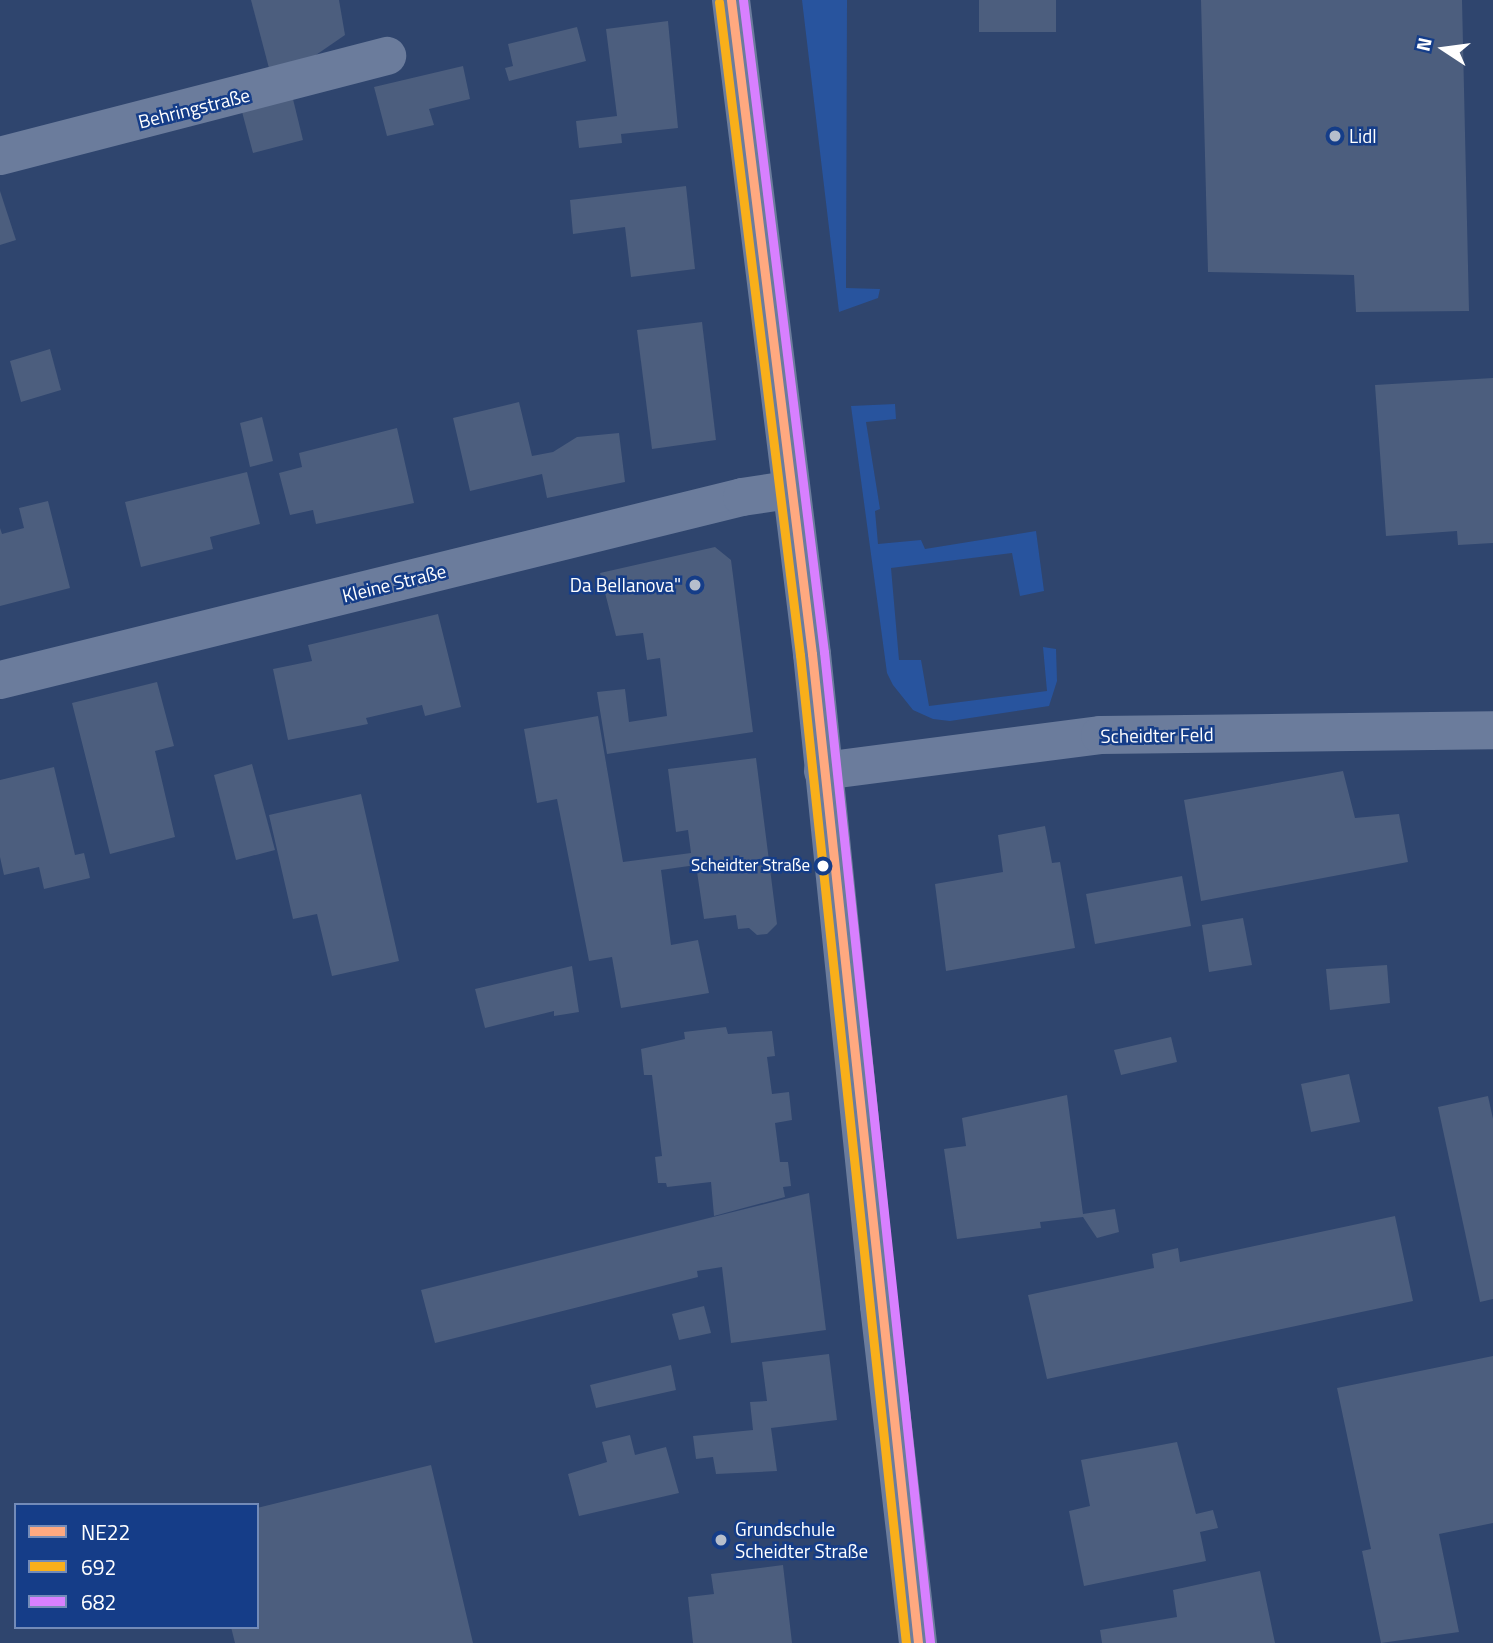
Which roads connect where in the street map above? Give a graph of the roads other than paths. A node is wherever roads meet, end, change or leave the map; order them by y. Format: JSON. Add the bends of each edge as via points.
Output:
{"nodes":[{"id":1,"x":731,"y":0,"type":"edge"},
{"id":2,"x":387,"y":56,"type":"dead end"},
{"id":3,"x":0,"y":156,"type":"edge"},
{"id":4,"x":789,"y":490,"type":"junction"},
{"id":5,"x":0,"y":680,"type":"edge"},
{"id":6,"x":1493,"y":730,"type":"edge"},
{"id":7,"x":824,"y":771,"type":"junction"},
{"id":8,"x":919,"y":1643,"type":"edge"}],
"edges":[{"from":1,"to":4,"type":"street"},
{"from":2,"to":3,"type":"street","name":"Behringstraße"},
{"from":4,"to":5,"type":"street","name":"Kleine Straße","via":[[742,497]]},
{"from":4,"to":7,"type":"street"},
{"from":6,"to":7,"type":"street","name":"Scheidter Feld","via":[[1100,735]]},
{"from":7,"to":8,"type":"street"}]}
